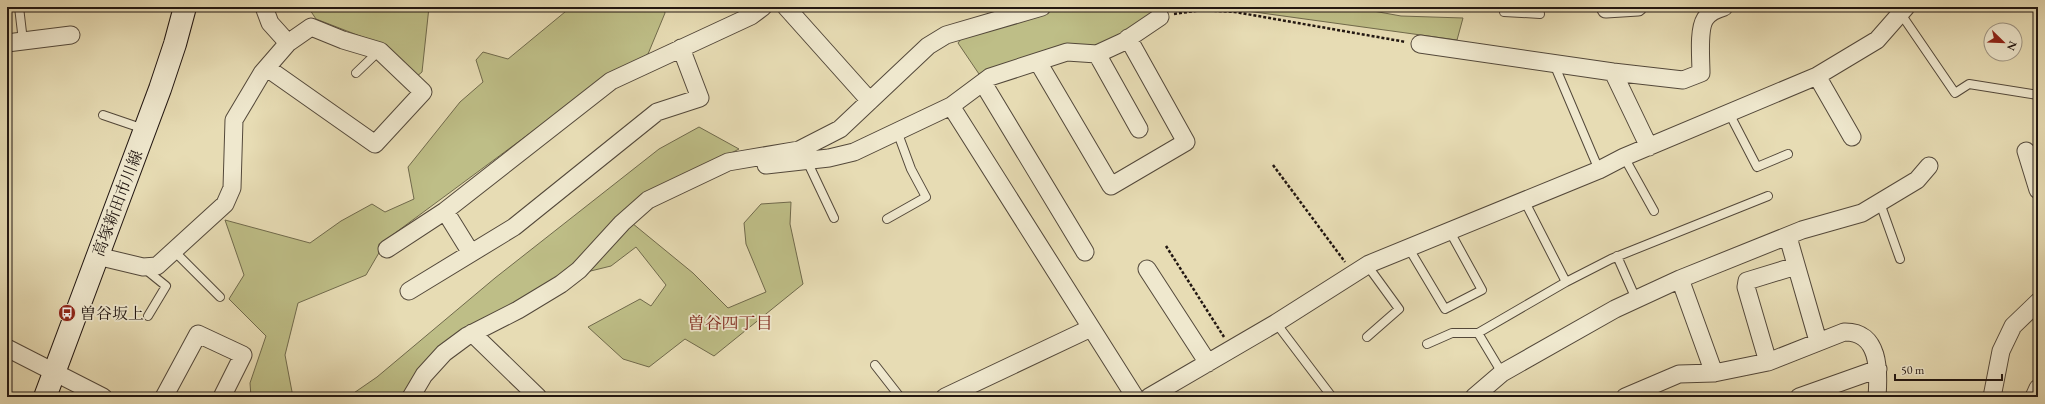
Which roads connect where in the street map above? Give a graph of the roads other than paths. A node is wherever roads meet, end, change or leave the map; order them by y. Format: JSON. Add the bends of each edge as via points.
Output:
{"nodes":[{"id":1,"x":19,"y":7,"type":"edge"},
{"id":2,"x":184,"y":7,"type":"edge"},
{"id":3,"x":264,"y":7,"type":"edge"},
{"id":4,"x":763,"y":7,"type":"edge"},
{"id":5,"x":786,"y":7,"type":"edge"},
{"id":6,"x":1042,"y":7,"type":"edge"},
{"id":7,"x":1504,"y":7,"type":"edge"},
{"id":8,"x":1605,"y":7,"type":"edge"},
{"id":9,"x":1638,"y":7,"type":"edge"},
{"id":10,"x":1724,"y":7,"type":"edge"},
{"id":11,"x":1900,"y":9,"type":"edge"},
{"id":12,"x":1010,"y":12,"type":"edge"},
{"id":13,"x":1540,"y":14,"type":"dead end"},
{"id":14,"x":1160,"y":16,"type":"road end"},
{"id":15,"x":71,"y":35,"type":"dead end"},
{"id":16,"x":1128,"y":38,"type":"junction"},
{"id":17,"x":15,"y":42,"type":"edge"},
{"id":18,"x":288,"y":43,"type":"junction"},
{"id":19,"x":1420,"y":44,"type":"road end"},
{"id":20,"x":681,"y":48,"type":"junction"},
{"id":21,"x":380,"y":51,"type":"junction"},
{"id":22,"x":1097,"y":54,"type":"junction"},
{"id":23,"x":1038,"y":62,"type":"junction"},
{"id":24,"x":1554,"y":64,"type":"junction"},
{"id":25,"x":267,"y":68,"type":"junction"},
{"id":26,"x":1613,"y":72,"type":"junction"},
{"id":27,"x":356,"y":73,"type":"dead end"},
{"id":28,"x":1817,"y":76,"type":"junction"},
{"id":29,"x":983,"y":83,"type":"junction"},
{"id":30,"x":2038,"y":95,"type":"edge"},
{"id":31,"x":870,"y":101,"type":"junction"},
{"id":32,"x":951,"y":106,"type":"junction"},
{"id":33,"x":1729,"y":113,"type":"junction"},
{"id":34,"x":103,"y":115,"type":"dead end"},
{"id":35,"x":144,"y":129,"type":"junction"},
{"id":36,"x":1138,"y":129,"type":"dead end"},
{"id":37,"x":897,"y":131,"type":"junction"},
{"id":38,"x":1852,"y":137,"type":"dead end"},
{"id":39,"x":1649,"y":146,"type":"junction"},
{"id":40,"x":2026,"y":151,"type":"dead end"},
{"id":41,"x":1788,"y":154,"type":"dead end"},
{"id":42,"x":1624,"y":157,"type":"junction"},
{"id":43,"x":728,"y":162,"type":"junction"},
{"id":44,"x":807,"y":162,"type":"junction"},
{"id":45,"x":1929,"y":166,"type":"dead end"},
{"id":46,"x":1599,"y":170,"type":"junction"},
{"id":47,"x":2038,"y":190,"type":"edge"},
{"id":48,"x":1768,"y":196,"type":"dead end"},
{"id":49,"x":1524,"y":199,"type":"junction"},
{"id":50,"x":1880,"y":203,"type":"junction"},
{"id":51,"x":445,"y":211,"type":"junction"},
{"id":52,"x":1654,"y":211,"type":"dead end"},
{"id":53,"x":834,"y":218,"type":"dead end"},
{"id":54,"x":888,"y":219,"type":"dead end"},
{"id":55,"x":1449,"y":230,"type":"junction"},
{"id":56,"x":1788,"y":237,"type":"junction"},
{"id":57,"x":1408,"y":247,"type":"junction"},
{"id":58,"x":387,"y":249,"type":"dead end"},
{"id":59,"x":174,"y":250,"type":"junction"},
{"id":60,"x":1085,"y":252,"type":"dead end"},
{"id":61,"x":471,"y":253,"type":"junction"},
{"id":62,"x":97,"y":256,"type":"junction"},
{"id":63,"x":1617,"y":256,"type":"junction"},
{"id":64,"x":1900,"y":259,"type":"dead end"},
{"id":65,"x":1796,"y":266,"type":"junction"},
{"id":66,"x":142,"y":267,"type":"junction"},
{"id":67,"x":1147,"y":268,"type":"dead end"},
{"id":68,"x":1360,"y":269,"type":"junction"},
{"id":69,"x":1680,"y":278,"type":"junction"},
{"id":70,"x":1566,"y":282,"type":"junction"},
{"id":71,"x":409,"y":291,"type":"dead end"},
{"id":72,"x":220,"y":297,"type":"dead end"},
{"id":73,"x":1636,"y":299,"type":"junction"},
{"id":74,"x":2038,"y":302,"type":"edge"},
{"id":75,"x":148,"y":316,"type":"dead end"},
{"id":76,"x":1276,"y":323,"type":"junction"},
{"id":77,"x":1091,"y":328,"type":"junction"},
{"id":78,"x":472,"y":333,"type":"junction"},
{"id":79,"x":1478,"y":333,"type":"junction"},
{"id":80,"x":1367,"y":336,"type":"dead end"},
{"id":81,"x":1818,"y":341,"type":"junction"},
{"id":82,"x":1427,"y":344,"type":"dead end"},
{"id":83,"x":7,"y":348,"type":"edge"},
{"id":84,"x":1768,"y":362,"type":"junction"},
{"id":85,"x":1208,"y":363,"type":"junction"},
{"id":86,"x":874,"y":365,"type":"dead end"},
{"id":87,"x":1878,"y":369,"type":"junction"},
{"id":88,"x":54,"y":373,"type":"junction"},
{"id":89,"x":1502,"y":373,"type":"junction"},
{"id":90,"x":1714,"y":373,"type":"junction"},
{"id":91,"x":2038,"y":388,"type":"edge"},
{"id":92,"x":1830,"y":392,"type":"edge"},
{"id":93,"x":45,"y":397,"type":"edge"},
{"id":94,"x":103,"y":397,"type":"edge"},
{"id":95,"x":164,"y":397,"type":"edge"},
{"id":96,"x":222,"y":397,"type":"edge"},
{"id":97,"x":411,"y":397,"type":"edge"},
{"id":98,"x":538,"y":397,"type":"edge"},
{"id":99,"x":900,"y":397,"type":"edge"},
{"id":100,"x":945,"y":397,"type":"edge"},
{"id":101,"x":1135,"y":397,"type":"edge"},
{"id":102,"x":1149,"y":397,"type":"edge"},
{"id":103,"x":1332,"y":397,"type":"edge"},
{"id":104,"x":1474,"y":397,"type":"edge"},
{"id":105,"x":1625,"y":397,"type":"edge"},
{"id":106,"x":1799,"y":397,"type":"edge"},
{"id":107,"x":1877,"y":397,"type":"edge"},
{"id":108,"x":1992,"y":397,"type":"edge"},
{"id":109,"x":2034,"y":397,"type":"edge"}],
"edges":[{"from":1,"to":17,"type":"lane"},
{"from":2,"to":35,"type":"main road","name":"高塚新田市川線","via":[[175,44]]},
{"from":3,"to":18,"type":"street","via":[[270,23]]},
{"from":4,"to":20,"type":"street","via":[[751,16]]},
{"from":5,"to":31,"type":"street"},
{"from":6,"to":12,"type":"street"},
{"from":7,"to":13,"type":"lane","via":[[1504,12]]},
{"from":8,"to":9,"type":"street"},
{"from":10,"to":26,"type":"street","via":[[1714,10],[1705,18],[1702,29],[1701,73],[1683,80]]},
{"from":11,"to":28,"type":"street","via":[[1877,40]]},
{"from":11,"to":30,"type":"lane","via":[[1955,93],[1969,84]]},
{"from":12,"to":31,"type":"street","via":[[946,35],[928,46]]},
{"from":14,"to":16,"type":"street"},
{"from":15,"to":17,"type":"street"},
{"from":16,"to":22,"type":"street"},
{"from":16,"to":23,"type":"street","via":[[1186,142],[1111,186]]},
{"from":18,"to":21,"type":"street","via":[[311,26],[343,40]]},
{"from":18,"to":25,"type":"street"},
{"from":19,"to":24,"type":"street"},
{"from":20,"to":51,"type":"street","via":[[611,81]]},
{"from":20,"to":61,"type":"street","via":[[700,98],[657,112],[514,227]]},
{"from":21,"to":25,"type":"street","via":[[424,92],[376,144]]},
{"from":21,"to":27,"type":"lane"},
{"from":22,"to":23,"type":"street","via":[[1067,52]]},
{"from":22,"to":36,"type":"street"},
{"from":23,"to":29,"type":"street","via":[[990,78]]},
{"from":24,"to":26,"type":"street"},
{"from":24,"to":46,"type":"lane"},
{"from":25,"to":59,"type":"street","via":[[234,120],[232,188],[225,204]]},
{"from":26,"to":39,"type":"street"},
{"from":28,"to":33,"type":"street"},
{"from":28,"to":38,"type":"street"},
{"from":29,"to":32,"type":"street"},
{"from":29,"to":60,"type":"street"},
{"from":31,"to":43,"type":"street","via":[[840,129],[798,150]]},
{"from":32,"to":37,"type":"street"},
{"from":32,"to":77,"type":"street"},
{"from":33,"to":39,"type":"street"},
{"from":33,"to":41,"type":"lane","via":[[1757,167]]},
{"from":34,"to":35,"type":"lane"},
{"from":35,"to":62,"type":"main road","name":"高塚新田市川線"},
{"from":37,"to":44,"type":"street","via":[[854,152]]},
{"from":37,"to":54,"type":"lane","via":[[911,169],[926,197]]},
{"from":39,"to":42,"type":"street"},
{"from":40,"to":47,"type":"street"},
{"from":42,"to":46,"type":"street"},
{"from":42,"to":52,"type":"lane"},
{"from":43,"to":44,"type":"street","via":[[762,165]]},
{"from":43,"to":78,"type":"street","via":[[648,200],[622,223],[579,270],[561,284],[518,310]]},
{"from":44,"to":53,"type":"lane"},
{"from":45,"to":50,"type":"street","via":[[1917,180]]},
{"from":46,"to":49,"type":"street"},
{"from":48,"to":63,"type":"lane"},
{"from":49,"to":55,"type":"street"},
{"from":49,"to":70,"type":"lane"},
{"from":50,"to":56,"type":"street","via":[[1862,213],[1802,230]]},
{"from":50,"to":64,"type":"lane"},
{"from":51,"to":58,"type":"street"},
{"from":51,"to":61,"type":"street"},
{"from":55,"to":57,"type":"street"},
{"from":55,"to":57,"type":"lane","via":[[1482,290],[1445,309]]},
{"from":56,"to":65,"type":"street"},
{"from":56,"to":69,"type":"street"},
{"from":57,"to":68,"type":"street"},
{"from":59,"to":66,"type":"street","via":[[158,266]]},
{"from":59,"to":72,"type":"lane"},
{"from":61,"to":71,"type":"street"},
{"from":62,"to":66,"type":"street"},
{"from":62,"to":88,"type":"main road","name":"高塚新田市川線"},
{"from":63,"to":70,"type":"lane"},
{"from":63,"to":73,"type":"lane"},
{"from":65,"to":81,"type":"street"},
{"from":65,"to":84,"type":"street","via":[[1747,281],[1746,287]]},
{"from":66,"to":75,"type":"lane","via":[[166,286]]},
{"from":67,"to":85,"type":"street"},
{"from":68,"to":76,"type":"street"},
{"from":68,"to":80,"type":"lane","via":[[1399,309]]},
{"from":69,"to":73,"type":"street"},
{"from":69,"to":90,"type":"street"},
{"from":70,"to":79,"type":"lane"},
{"from":73,"to":89,"type":"street"},
{"from":74,"to":108,"type":"street","via":[[2013,326],[2007,338],[2001,351]]},
{"from":76,"to":85,"type":"street"},
{"from":76,"to":103,"type":"lane"},
{"from":77,"to":100,"type":"street"},
{"from":77,"to":101,"type":"street"},
{"from":78,"to":97,"type":"street","via":[[444,353],[424,375]]},
{"from":78,"to":98,"type":"street"},
{"from":79,"to":82,"type":"lane","via":[[1452,334]]},
{"from":79,"to":89,"type":"lane"},
{"from":81,"to":84,"type":"street"},
{"from":81,"to":87,"type":"street","via":[[1844,332],[1854,332],[1864,337],[1871,345]]},
{"from":83,"to":88,"type":"street"},
{"from":84,"to":90,"type":"street"},
{"from":85,"to":102,"type":"street"},
{"from":86,"to":99,"type":"lane"},
{"from":87,"to":92,"type":"street"},
{"from":87,"to":107,"type":"street"},
{"from":88,"to":93,"type":"main road","name":"高塚新田市川線"},
{"from":88,"to":94,"type":"street"},
{"from":89,"to":104,"type":"street"},
{"from":90,"to":105,"type":"street","via":[[1679,374]]},
{"from":91,"to":109,"type":"street"},
{"from":92,"to":106,"type":"street"},
{"from":95,"to":96,"type":"street","via":[[198,334],[243,355]]}]}
